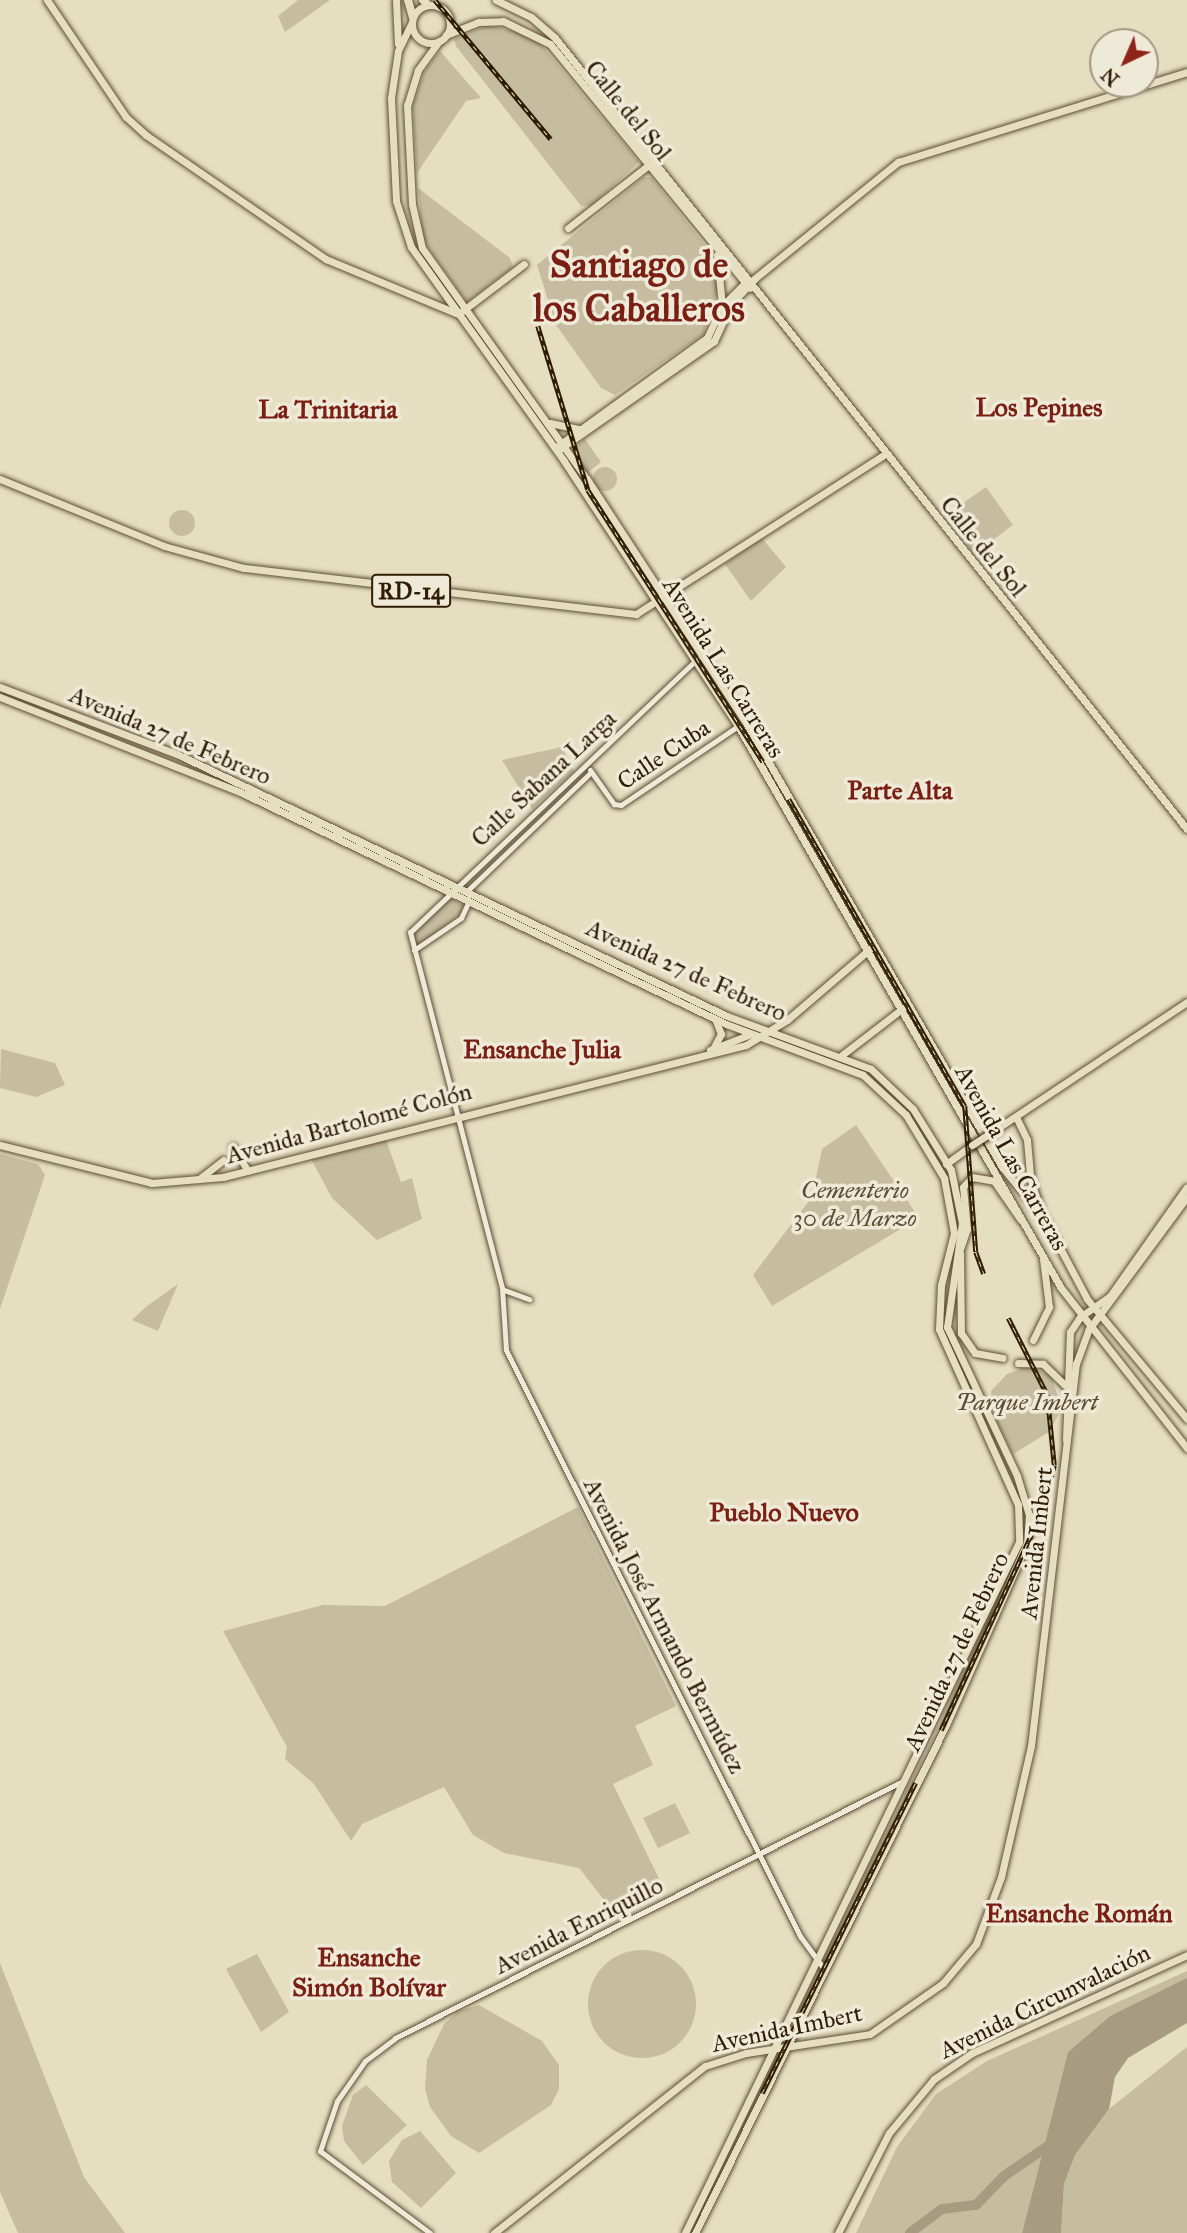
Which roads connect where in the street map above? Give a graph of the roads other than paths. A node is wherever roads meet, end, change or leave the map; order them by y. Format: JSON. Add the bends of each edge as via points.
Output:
{"nodes":[{"id":1,"x":47,"y":0,"type":"edge"},
{"id":2,"x":396,"y":0,"type":"edge"},
{"id":3,"x":408,"y":0,"type":"edge"},
{"id":4,"x":443,"y":0,"type":"edge"},
{"id":5,"x":496,"y":0,"type":"edge"},
{"id":6,"x":430,"y":3,"type":"edge"},
{"id":7,"x":413,"y":20,"type":"junction"},
{"id":8,"x":443,"y":38,"type":"junction"},
{"id":9,"x":398,"y":51,"type":"junction"},
{"id":10,"x":1187,"y":72,"type":"edge"},
{"id":11,"x":579,"y":74,"type":"junction"},
{"id":12,"x":651,"y":164,"type":"junction"},
{"id":13,"x":568,"y":229,"type":"dead end"},
{"id":14,"x":715,"y":247,"type":"junction"},
{"id":15,"x":524,"y":264,"type":"dead end"},
{"id":16,"x":749,"y":283,"type":"junction"},
{"id":17,"x":722,"y":306,"type":"junction"},
{"id":18,"x":461,"y":312,"type":"junction"},
{"id":19,"x":547,"y":421,"type":"junction"},
{"id":20,"x":580,"y":428,"type":"junction"},
{"id":21,"x":559,"y":447,"type":"junction"},
{"id":22,"x":884,"y":455,"type":"junction"},
{"id":23,"x":0,"y":479,"type":"edge"},
{"id":24,"x":662,"y":598,"type":"junction"},
{"id":25,"x":699,"y":657,"type":"junction"},
{"id":26,"x":0,"y":687,"type":"edge"},
{"id":27,"x":0,"y":696,"type":"edge"},
{"id":28,"x":738,"y":726,"type":"junction"},
{"id":29,"x":586,"y":765,"type":"junction"},
{"id":30,"x":591,"y":772,"type":"junction"},
{"id":31,"x":1187,"y":829,"type":"edge"},
{"id":32,"x":453,"y":889,"type":"junction"},
{"id":33,"x":466,"y":891,"type":"junction"},
{"id":34,"x":469,"y":901,"type":"junction"},
{"id":35,"x":410,"y":932,"type":"joint"},
{"id":36,"x":872,"y":946,"type":"junction"},
{"id":37,"x":414,"y":950,"type":"junction"},
{"id":38,"x":1187,"y":1002,"type":"edge"},
{"id":39,"x":903,"y":1008,"type":"junction"},
{"id":40,"x":710,"y":1017,"type":"junction"},
{"id":41,"x":787,"y":1020,"type":"junction"},
{"id":42,"x":760,"y":1028,"type":"junction"},
{"id":43,"x":770,"y":1032,"type":"junction"},
{"id":44,"x":750,"y":1035,"type":"junction"},
{"id":45,"x":760,"y":1039,"type":"junction"},
{"id":46,"x":790,"y":1039,"type":"junction"},
{"id":47,"x":710,"y":1050,"type":"junction"},
{"id":48,"x":842,"y":1055,"type":"junction"},
{"id":49,"x":457,"y":1116,"type":"junction"},
{"id":50,"x":1016,"y":1117,"type":"junction"},
{"id":51,"x":0,"y":1145,"type":"edge"},
{"id":52,"x":233,"y":1147,"type":"dead end"},
{"id":53,"x":223,"y":1160,"type":"dead end"},
{"id":54,"x":947,"y":1164,"type":"junction"},
{"id":55,"x":939,"y":1168,"type":"junction"},
{"id":56,"x":248,"y":1171,"type":"junction"},
{"id":57,"x":197,"y":1182,"type":"junction"},
{"id":58,"x":1187,"y":1187,"type":"edge"},
{"id":59,"x":1008,"y":1190,"type":"junction"},
{"id":60,"x":1187,"y":1197,"type":"edge"},
{"id":61,"x":1010,"y":1207,"type":"junction"},
{"id":62,"x":1044,"y":1218,"type":"junction"},
{"id":63,"x":1031,"y":1232,"type":"junction"},
{"id":64,"x":967,"y":1240,"type":"junction"},
{"id":65,"x":1041,"y":1248,"type":"junction"},
{"id":66,"x":956,"y":1249,"type":"junction"},
{"id":67,"x":964,"y":1264,"type":"junction"},
{"id":68,"x":502,"y":1288,"type":"junction"},
{"id":69,"x":529,"y":1299,"type":"dead end"},
{"id":70,"x":1093,"y":1307,"type":"junction"},
{"id":71,"x":1101,"y":1316,"type":"junction"},
{"id":72,"x":1079,"y":1319,"type":"junction"},
{"id":73,"x":1089,"y":1329,"type":"junction"},
{"id":74,"x":1032,"y":1340,"type":"dead end"},
{"id":75,"x":1003,"y":1358,"type":"dead end"},
{"id":76,"x":1018,"y":1363,"type":"dead end"},
{"id":77,"x":1065,"y":1385,"type":"junction"},
{"id":78,"x":1187,"y":1419,"type":"edge"},
{"id":79,"x":1066,"y":1440,"type":"junction"},
{"id":80,"x":1187,"y":1448,"type":"edge"},
{"id":81,"x":903,"y":1781,"type":"junction"},
{"id":82,"x":758,"y":1854,"type":"junction"},
{"id":83,"x":1187,"y":1955,"type":"edge"},
{"id":84,"x":815,"y":1964,"type":"junction"},
{"id":85,"x":823,"y":1968,"type":"junction"},
{"id":86,"x":785,"y":2049,"type":"junction"},
{"id":87,"x":774,"y":2050,"type":"junction"},
{"id":88,"x":430,"y":2233,"type":"edge"},
{"id":89,"x":494,"y":2233,"type":"edge"},
{"id":90,"x":685,"y":2233,"type":"edge"},
{"id":91,"x":695,"y":2233,"type":"edge"},
{"id":92,"x":838,"y":2233,"type":"edge"}],
"edges":[{"from":1,"to":18,"type":"main road","via":[[126,117],[146,135],[326,259]]},
{"from":2,"to":9,"type":"main road"},
{"from":3,"to":7,"type":"highway"},
{"from":4,"to":6,"type":"main road"},
{"from":5,"to":11,"type":"main road","name":"Calle del Sol","via":[[544,27]]},
{"from":6,"to":7,"type":"main road"},
{"from":6,"to":8,"type":"main road","via":[[448,17]]},
{"from":7,"to":8,"type":"main road","via":[[418,38]]},
{"from":7,"to":9,"type":"main road","name":"Avenida Las Carreras"},
{"from":8,"to":11,"type":"main road","name":"Calle del Sol","via":[[486,20],[520,25],[550,44]]},
{"from":8,"to":18,"type":"main road","name":"Avenida Las Carreras","via":[[408,95],[412,204],[422,248]]},
{"from":9,"to":18,"type":"main road","name":"Avenida Las Carreras","via":[[391,118],[401,224]]},
{"from":10,"to":16,"type":"main road","via":[[898,162]]},
{"from":11,"to":12,"type":"main road","name":"Calle del Sol"},
{"from":12,"to":13,"type":"main road"},
{"from":12,"to":14,"type":"main road","name":"Calle del Sol"},
{"from":12,"to":16,"type":"main road","name":"Calle del Sol"},
{"from":14,"to":16,"type":"main road","name":"Calle del Sol"},
{"from":14,"to":17,"type":"main road","via":[[723,275]]},
{"from":15,"to":18,"type":"main road"},
{"from":16,"to":17,"type":"main road"},
{"from":16,"to":21,"type":"main road","via":[[731,304],[714,341]]},
{"from":16,"to":22,"type":"main road","name":"Calle del Sol"},
{"from":17,"to":20,"type":"main road","via":[[707,338]]},
{"from":18,"to":19,"type":"main road","name":"Avenida Las Carreras"},
{"from":18,"to":21,"type":"main road","name":"Avenida Las Carreras"},
{"from":19,"to":20,"type":"main road"},
{"from":19,"to":21,"type":"main road","name":"Avenida Las Carreras"},
{"from":20,"to":21,"type":"main road"},
{"from":21,"to":24,"type":"main road","name":"Avenida Las Carreras"},
{"from":22,"to":24,"type":"main road"},
{"from":22,"to":31,"type":"main road","name":"Calle del Sol"},
{"from":23,"to":24,"type":"main road","number":"RD-14","via":[[176,550],[289,577],[636,614]]},
{"from":24,"to":25,"type":"main road","name":"Avenida Las Carreras"},
{"from":25,"to":28,"type":"main road","name":"Avenida Las Carreras"},
{"from":25,"to":29,"type":"street","name":"Calle Sabana Larga"},
{"from":25,"to":36,"type":"main road","name":"Avenida Las Carreras"},
{"from":26,"to":32,"type":"main road","name":"Avenida 27 de Febrero","via":[[179,755]]},
{"from":27,"to":32,"type":"main road","name":"Avenida 27 de Febrero","via":[[240,792]]},
{"from":28,"to":30,"type":"street","name":"Calle Cuba","via":[[621,805],[614,804]]},
{"from":28,"to":36,"type":"main road","name":"Avenida Las Carreras"},
{"from":29,"to":30,"type":"street","name":"Calle Cuba"},
{"from":29,"to":32,"type":"street","name":"Calle Sabana Larga"},
{"from":30,"to":33,"type":"street","name":"Calle Sabana Larga"},
{"from":32,"to":33,"type":"main road","name":"Avenida 27 de Febrero"},
{"from":32,"to":34,"type":"main road","name":"Avenida 27 de Febrero"},
{"from":32,"to":35,"type":"street","name":"Calle Sabana Larga"},
{"from":33,"to":34,"type":"street"},
{"from":33,"to":42,"type":"main road","name":"Avenida 27 de Febrero"},
{"from":34,"to":37,"type":"street","via":[[461,918]]},
{"from":34,"to":40,"type":"main road","name":"Avenida 27 de Febrero"},
{"from":35,"to":37,"type":"street","name":"Avenida José Armando Bermúdez"},
{"from":36,"to":39,"type":"main road","name":"Avenida Las Carreras"},
{"from":36,"to":41,"type":"main road"},
{"from":36,"to":62,"type":"main road","name":"Avenida Las Carreras","via":[[1002,1167]]},
{"from":37,"to":49,"type":"street","name":"Avenida José Armando Bermúdez"},
{"from":38,"to":50,"type":"main road"},
{"from":39,"to":48,"type":"main road"},
{"from":39,"to":59,"type":"main road","name":"Avenida Las Carreras"},
{"from":40,"to":44,"type":"main road","name":"Avenida 27 de Febrero"},
{"from":40,"to":47,"type":"main road","via":[[721,1029]]},
{"from":41,"to":43,"type":"main road"},
{"from":41,"to":46,"type":"main road"},
{"from":42,"to":43,"type":"main road","name":"Avenida 27 de Febrero"},
{"from":42,"to":44,"type":"main road","name":"Avenida Bartolomé Colón"},
{"from":43,"to":45,"type":"main road"},
{"from":43,"to":46,"type":"main road","name":"Avenida 27 de Febrero"},
{"from":44,"to":45,"type":"main road","name":"Avenida 27 de Febrero"},
{"from":44,"to":47,"type":"main road","name":"Avenida Bartolomé Colón"},
{"from":45,"to":47,"type":"main road","name":"Avenida Bartolomé Colón"},
{"from":45,"to":55,"type":"main road","name":"Avenida 27 de Febrero","via":[[870,1080],[906,1115]]},
{"from":46,"to":48,"type":"main road","name":"Avenida 27 de Febrero"},
{"from":47,"to":49,"type":"main road","name":"Avenida Bartolomé Colón"},
{"from":48,"to":54,"type":"main road","name":"Avenida 27 de Febrero","via":[[871,1069],[902,1095]]},
{"from":49,"to":56,"type":"main road","name":"Avenida Bartolomé Colón"},
{"from":49,"to":68,"type":"street","name":"Avenida José Armando Bermúdez"},
{"from":50,"to":54,"type":"main road","bridge":true},
{"from":50,"to":62,"type":"main road","via":[[1027,1140],[1030,1178]]},
{"from":51,"to":57,"type":"main road","name":"Avenida Bartolomé Colón","via":[[152,1183]]},
{"from":52,"to":56,"type":"main road"},
{"from":53,"to":57,"type":"main road"},
{"from":54,"to":55,"type":"main road"},
{"from":54,"to":66,"type":"main road","name":"Avenida 27 de Febrero","via":[[960,1201]]},
{"from":55,"to":66,"type":"main road","name":"Avenida 27 de Febrero","via":[[952,1205]]},
{"from":56,"to":57,"type":"main road","name":"Avenida Bartolomé Colón"},
{"from":58,"to":70,"type":"main road","via":[[1110,1296]]},
{"from":59,"to":61,"type":"main road"},
{"from":59,"to":63,"type":"main road","name":"Avenida Las Carreras"},
{"from":60,"to":71,"type":"main road"},
{"from":61,"to":63,"type":"main road"},
{"from":61,"to":64,"type":"main road","via":[[989,1178],[969,1179],[964,1187]]},
{"from":62,"to":70,"type":"main road","name":"Avenida Las Carreras"},
{"from":63,"to":65,"type":"main road","name":"Avenida Las Carreras"},
{"from":64,"to":66,"type":"main road"},
{"from":64,"to":67,"type":"main road"},
{"from":65,"to":72,"type":"main road","name":"Avenida Las Carreras"},
{"from":65,"to":74,"type":"main road","via":[[1050,1296],[1046,1320]]},
{"from":66,"to":67,"type":"main road"},
{"from":66,"to":81,"type":"main road","name":"Avenida 27 de Febrero","via":[[938,1315],[953,1367],[1008,1479],[1020,1516],[1015,1556]]},
{"from":66,"to":85,"type":"main road","name":"Avenida 27 de Febrero","via":[[946,1318],[961,1362],[1017,1476],[1028,1514],[1023,1560]]},
{"from":67,"to":75,"type":"main road","via":[[964,1340],[975,1353]]},
{"from":68,"to":69,"type":"street","via":[[514,1298]]},
{"from":68,"to":82,"type":"street","name":"Avenida José Armando Bermúdez","via":[[510,1358]]},
{"from":70,"to":71,"type":"main road","name":"Avenida Las Carreras"},
{"from":70,"to":72,"type":"main road"},
{"from":71,"to":73,"type":"main road"},
{"from":71,"to":78,"type":"main road","name":"Avenida Las Carreras"},
{"from":72,"to":73,"type":"main road","name":"Avenida Las Carreras"},
{"from":72,"to":77,"type":"main road","name":"Avenida Imbert","via":[[1070,1332]]},
{"from":73,"to":79,"type":"main road","name":"Avenida Imbert","via":[[1076,1364]]},
{"from":73,"to":80,"type":"main road","name":"Avenida Las Carreras"},
{"from":76,"to":77,"type":"main road","via":[[1043,1364]]},
{"from":77,"to":79,"type":"main road","name":"Avenida Imbert"},
{"from":79,"to":86,"type":"main road","name":"Avenida Imbert","via":[[1031,1746],[985,1925],[960,1966],[884,2026],[857,2039]]},
{"from":81,"to":82,"type":"street","name":"Avenida Enriquillo"},
{"from":81,"to":84,"type":"main road","name":"Avenida 27 de Febrero"},
{"from":82,"to":84,"type":"street","name":"Avenida José Armando Bermúdez"},
{"from":82,"to":88,"type":"street","name":"Avenida Enriquillo","via":[[395,2038],[353,2076],[320,2151]]},
{"from":83,"to":92,"type":"main road","name":"Avenida Circunvalación","via":[[983,2048],[934,2079],[888,2133]]},
{"from":84,"to":85,"type":"street"},
{"from":84,"to":87,"type":"main road","name":"Avenida 27 de Febrero"},
{"from":85,"to":86,"type":"main road","name":"Avenida 27 de Febrero"},
{"from":86,"to":87,"type":"main road","name":"Avenida Imbert"},
{"from":86,"to":91,"type":"main road","name":"Avenida 27 de Febrero"},
{"from":87,"to":89,"type":"main road","name":"Avenida Imbert","via":[[734,2056],[693,2074]]},
{"from":87,"to":90,"type":"main road","name":"Avenida 27 de Febrero"}]}
